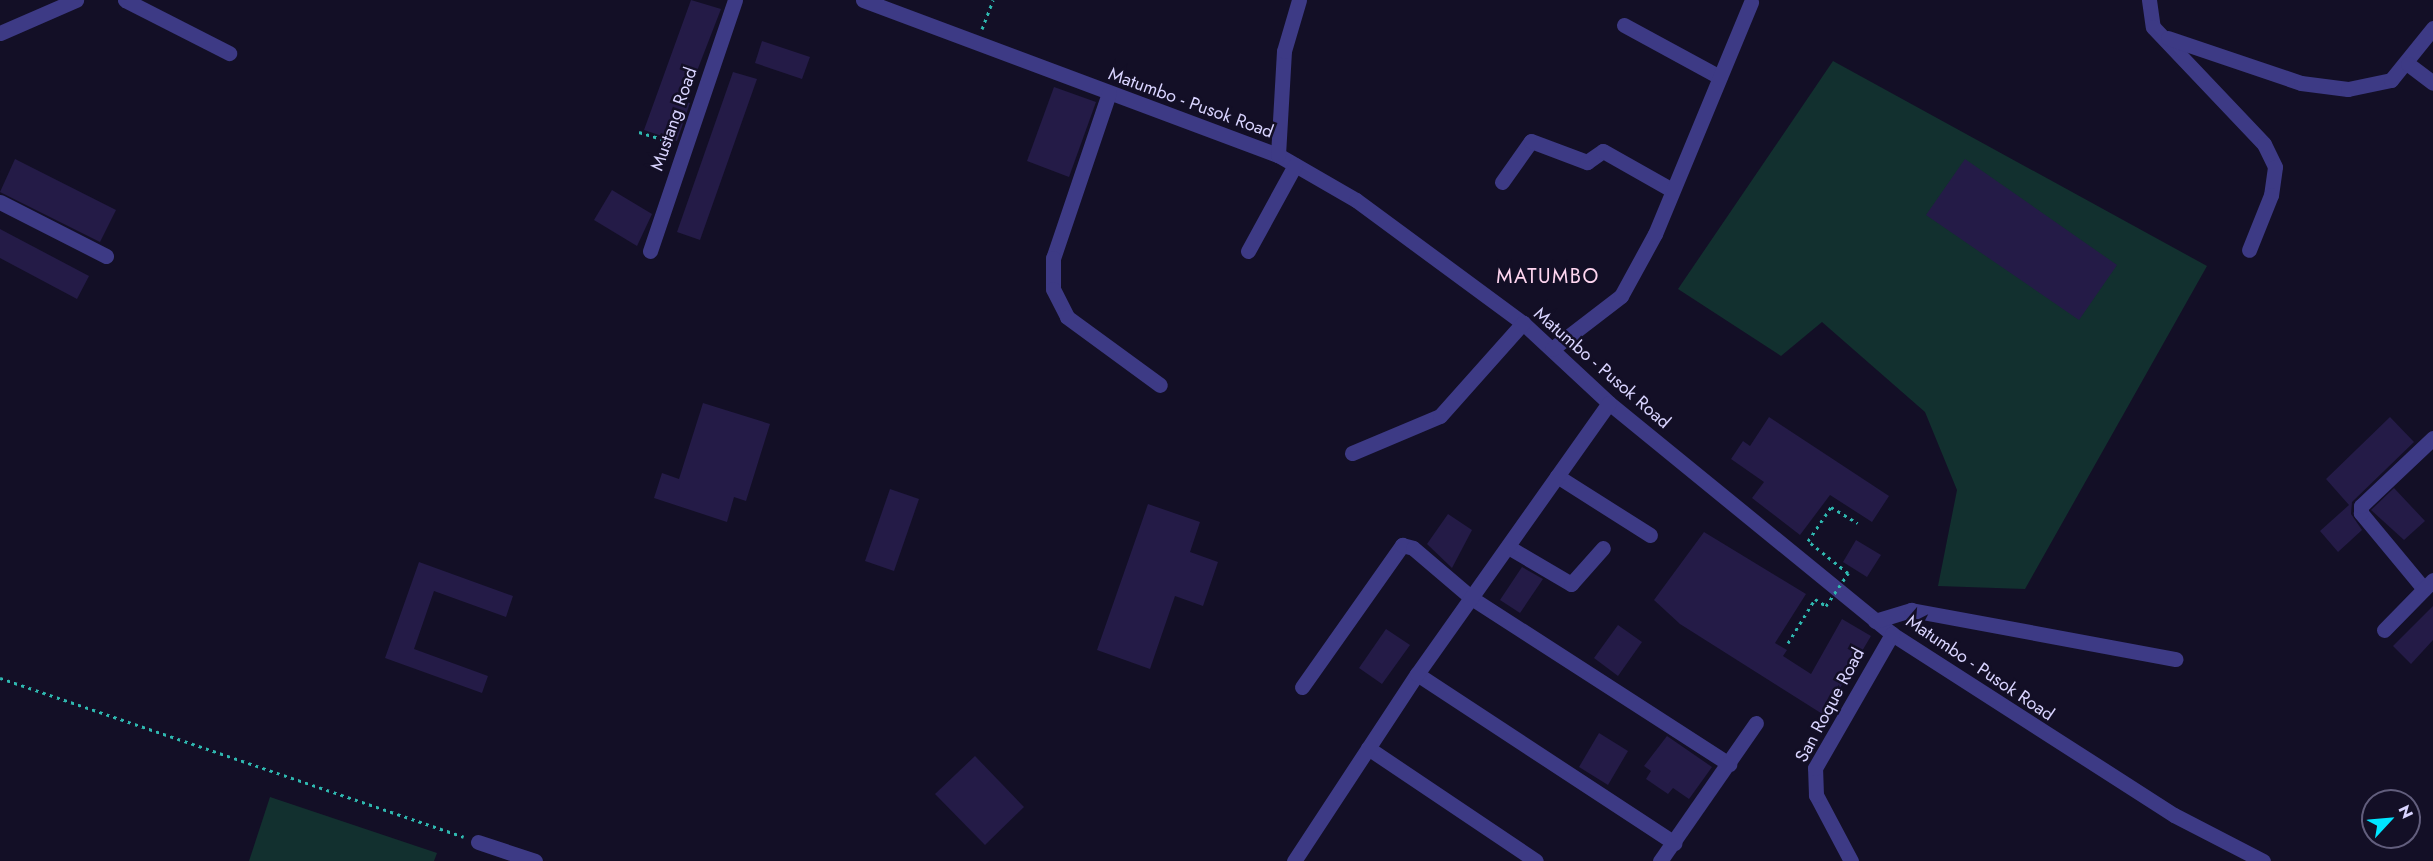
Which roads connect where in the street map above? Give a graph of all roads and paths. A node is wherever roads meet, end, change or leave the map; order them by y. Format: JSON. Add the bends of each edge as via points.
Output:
{"nodes":[{"id":1,"x":76,"y":0,"type":"edge"},
{"id":2,"x":125,"y":0,"type":"edge"},
{"id":3,"x":735,"y":0,"type":"edge"},
{"id":4,"x":863,"y":0,"type":"edge"},
{"id":5,"x":993,"y":0,"type":"edge"},
{"id":6,"x":1299,"y":0,"type":"edge"},
{"id":7,"x":2149,"y":0,"type":"edge"},
{"id":8,"x":1751,"y":2,"type":"dead end"},
{"id":9,"x":1624,"y":25,"type":"dead end"},
{"id":10,"x":2433,"y":28,"type":"edge"},
{"id":11,"x":0,"y":33,"type":"edge"},
{"id":12,"x":2166,"y":37,"type":"junction"},
{"id":13,"x":976,"y":45,"type":"junction"},
{"id":14,"x":229,"y":53,"type":"dead end"},
{"id":15,"x":2408,"y":64,"type":"junction"},
{"id":16,"x":1718,"y":76,"type":"junction"},
{"id":17,"x":2433,"y":83,"type":"edge"},
{"id":18,"x":1109,"y":93,"type":"junction"},
{"id":19,"x":639,"y":132,"type":"dead end"},
{"id":20,"x":685,"y":147,"type":"junction"},
{"id":21,"x":1278,"y":155,"type":"junction"},
{"id":22,"x":1295,"y":165,"type":"junction"},
{"id":23,"x":1502,"y":182,"type":"dead end"},
{"id":24,"x":1672,"y":190,"type":"junction"},
{"id":25,"x":0,"y":202,"type":"edge"},
{"id":26,"x":650,"y":250,"type":"dead end"},
{"id":27,"x":2249,"y":250,"type":"dead end"},
{"id":28,"x":1248,"y":251,"type":"dead end"},
{"id":29,"x":106,"y":256,"type":"dead end"},
{"id":30,"x":1523,"y":323,"type":"junction"},
{"id":31,"x":1552,"y":349,"type":"junction"},
{"id":32,"x":1160,"y":385,"type":"dead end"},
{"id":33,"x":1609,"y":404,"type":"junction"},
{"id":34,"x":2433,"y":438,"type":"edge"},
{"id":35,"x":1352,"y":453,"type":"dead end"},
{"id":36,"x":1557,"y":476,"type":"junction"},
{"id":37,"x":1858,"y":523,"type":"dead end"},
{"id":38,"x":1650,"y":535,"type":"dead end"},
{"id":39,"x":1510,"y":548,"type":"junction"},
{"id":40,"x":1603,"y":548,"type":"dead end"},
{"id":41,"x":2428,"y":584,"type":"edge"},
{"id":42,"x":1473,"y":599,"type":"junction"},
{"id":43,"x":1875,"y":621,"type":"junction"},
{"id":44,"x":2384,"y":630,"type":"dead end"},
{"id":45,"x":1892,"y":634,"type":"junction"},
{"id":46,"x":1788,"y":643,"type":"dead end"},
{"id":47,"x":2176,"y":659,"type":"dead end"},
{"id":48,"x":1417,"y":674,"type":"junction"},
{"id":49,"x":0,"y":678,"type":"edge"},
{"id":50,"x":1302,"y":687,"type":"dead end"},
{"id":51,"x":1756,"y":723,"type":"dead end"},
{"id":52,"x":1368,"y":748,"type":"junction"},
{"id":53,"x":1729,"y":764,"type":"junction"},
{"id":54,"x":478,"y":842,"type":"joint"},
{"id":55,"x":1674,"y":843,"type":"junction"},
{"id":56,"x":1840,"y":845,"type":"junction"},
{"id":57,"x":535,"y":861,"type":"edge"},
{"id":58,"x":1294,"y":861,"type":"edge"},
{"id":59,"x":1536,"y":861,"type":"edge"},
{"id":60,"x":1660,"y":861,"type":"edge"},
{"id":61,"x":1833,"y":861,"type":"edge"},
{"id":62,"x":1851,"y":861,"type":"edge"},
{"id":63,"x":2264,"y":861,"type":"edge"}],
"edges":[{"from":1,"to":11,"type":"street"},
{"from":2,"to":14,"type":"street"},
{"from":3,"to":20,"type":"street","name":"Mustang Road"},
{"from":4,"to":13,"type":"street","name":"Matumbo - Pusok Road"},
{"from":5,"to":13,"type":"path"},
{"from":6,"to":21,"type":"street","via":[[1284,51]]},
{"from":7,"to":12,"type":"street","via":[[2153,27]]},
{"from":8,"to":16,"type":"street"},
{"from":9,"to":16,"type":"street"},
{"from":10,"to":15,"type":"street"},
{"from":12,"to":15,"type":"street","via":[[2301,82],[2348,89],[2391,80]]},
{"from":12,"to":27,"type":"street","via":[[2264,144],[2275,167],[2271,195]]},
{"from":13,"to":18,"type":"street","name":"Matumbo - Pusok Road"},
{"from":15,"to":17,"type":"street"},
{"from":16,"to":24,"type":"street"},
{"from":18,"to":21,"type":"street","name":"Matumbo - Pusok Road"},
{"from":18,"to":32,"type":"street","via":[[1053,258],[1053,289],[1067,317]]},
{"from":19,"to":20,"type":"path"},
{"from":20,"to":26,"type":"street","name":"Mustang Road"},
{"from":21,"to":22,"type":"street","name":"Matumbo - Pusok Road"},
{"from":22,"to":28,"type":"street"},
{"from":22,"to":30,"type":"street","name":"Matumbo - Pusok Road","via":[[1356,200]]},
{"from":23,"to":24,"type":"street","via":[[1531,141],[1587,162],[1603,151]]},
{"from":24,"to":31,"type":"street","via":[[1622,296]]},
{"from":25,"to":29,"type":"street"},
{"from":30,"to":31,"type":"street","name":"Matumbo - Pusok Road"},
{"from":30,"to":35,"type":"street","via":[[1440,416]]},
{"from":31,"to":33,"type":"street","name":"Matumbo - Pusok Road"},
{"from":33,"to":36,"type":"street"},
{"from":33,"to":43,"type":"street","name":"Matumbo - Pusok Road"},
{"from":34,"to":41,"type":"street","via":[[2361,506],[2361,513]]},
{"from":36,"to":38,"type":"street"},
{"from":36,"to":39,"type":"street"},
{"from":37,"to":46,"type":"path","bridge":true,"via":[[1830,507],[1808,541],[1848,573],[1826,606],[1815,599]]},
{"from":39,"to":40,"type":"street","via":[[1571,584]]},
{"from":39,"to":42,"type":"street"},
{"from":41,"to":44,"type":"street"},
{"from":42,"to":48,"type":"street"},
{"from":42,"to":50,"type":"street","via":[[1413,548],[1402,545]]},
{"from":42,"to":53,"type":"street"},
{"from":43,"to":45,"type":"street","name":"Matumbo - Pusok Road"},
{"from":43,"to":47,"type":"street","via":[[1911,610]]},
{"from":45,"to":56,"type":"street","name":"San Roque Road","via":[[1815,768],[1816,795]]},
{"from":45,"to":63,"type":"street","name":"Matumbo - Pusok Road","via":[[2174,815]]},
{"from":48,"to":52,"type":"street"},
{"from":48,"to":55,"type":"street"},
{"from":49,"to":54,"type":"path"},
{"from":51,"to":53,"type":"street"},
{"from":52,"to":58,"type":"street"},
{"from":52,"to":59,"type":"street"},
{"from":53,"to":55,"type":"street"},
{"from":54,"to":57,"type":"street"},
{"from":55,"to":60,"type":"street"},
{"from":56,"to":61,"type":"street"},
{"from":56,"to":62,"type":"street","name":"San Roque Road"}]}
